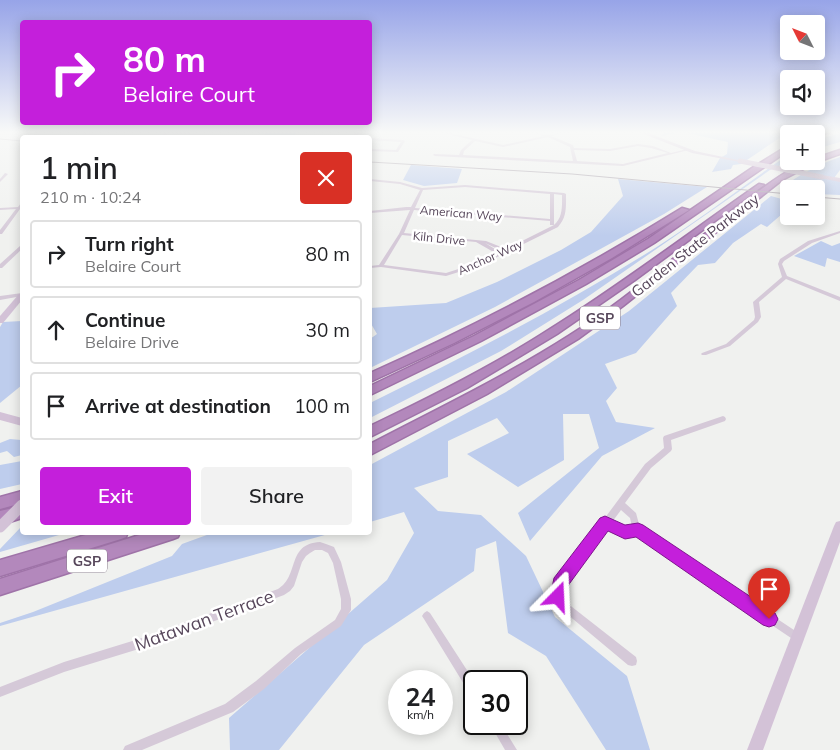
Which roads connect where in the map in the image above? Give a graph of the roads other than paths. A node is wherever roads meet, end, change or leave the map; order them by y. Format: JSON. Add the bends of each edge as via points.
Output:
{"nodes":[{"id":1,"x":751,"y":166,"type":"edge"},
{"id":2,"x":761,"y":166,"type":"edge"},
{"id":3,"x":762,"y":166,"type":"edge"},
{"id":4,"x":784,"y":170,"type":"edge"},
{"id":5,"x":798,"y":170,"type":"edge"},
{"id":6,"x":6,"y":174,"type":"dead end"},
{"id":7,"x":372,"y":180,"type":"edge"},
{"id":8,"x":840,"y":180,"type":"edge"},
{"id":9,"x":0,"y":181,"type":"edge"},
{"id":10,"x":422,"y":188,"type":"junction"},
{"id":11,"x":552,"y":193,"type":"junction"},
{"id":12,"x":20,"y":206,"type":"edge"},
{"id":13,"x":20,"y":208,"type":"edge"},
{"id":14,"x":413,"y":208,"type":"junction"},
{"id":15,"x":0,"y":210,"type":"edge"},
{"id":16,"x":372,"y":212,"type":"edge"},
{"id":17,"x":552,"y":220,"type":"junction"},
{"id":18,"x":549,"y":229,"type":"junction"},
{"id":19,"x":840,"y":232,"type":"edge"},
{"id":20,"x":0,"y":233,"type":"edge"},
{"id":21,"x":401,"y":234,"type":"junction"},
{"id":22,"x":20,"y":249,"type":"edge"},
{"id":23,"x":503,"y":253,"type":"junction"},
{"id":24,"x":381,"y":266,"type":"junction"},
{"id":25,"x":0,"y":267,"type":"edge"},
{"id":26,"x":372,"y":267,"type":"edge"},
{"id":27,"x":785,"y":277,"type":"junction"},
{"id":28,"x":20,"y":296,"type":"edge"},
{"id":29,"x":0,"y":298,"type":"edge"},
{"id":30,"x":20,"y":298,"type":"edge"},
{"id":31,"x":840,"y":299,"type":"edge"},
{"id":32,"x":0,"y":321,"type":"edge"},
{"id":33,"x":704,"y":354,"type":"dead end"},
{"id":34,"x":372,"y":377,"type":"edge"},
{"id":35,"x":372,"y":390,"type":"edge"},
{"id":36,"x":0,"y":416,"type":"edge"},
{"id":37,"x":723,"y":419,"type":"dead end"},
{"id":38,"x":20,"y":421,"type":"edge"},
{"id":39,"x":372,"y":431,"type":"edge"},
{"id":40,"x":372,"y":449,"type":"edge"},
{"id":41,"x":20,"y":498,"type":"edge"},
{"id":42,"x":0,"y":503,"type":"edge"},
{"id":43,"x":620,"y":504,"type":"junction"},
{"id":44,"x":20,"y":507,"type":"edge"},
{"id":45,"x":20,"y":513,"type":"edge"},
{"id":46,"x":0,"y":518,"type":"edge"},
{"id":47,"x":605,"y":523,"type":"junction"},
{"id":48,"x":840,"y":526,"type":"edge"},
{"id":49,"x":0,"y":527,"type":"edge"},
{"id":50,"x":638,"y":530,"type":"junction"},
{"id":51,"x":111,"y":535,"type":"edge"},
{"id":52,"x":164,"y":535,"type":"edge"},
{"id":53,"x":0,"y":568,"type":"edge"},
{"id":54,"x":0,"y":587,"type":"edge"},
{"id":55,"x":427,"y":616,"type":"dead end"},
{"id":56,"x":796,"y":637,"type":"junction"},
{"id":57,"x":632,"y":661,"type":"dead end"},
{"id":58,"x":463,"y":673,"type":"edge"},
{"id":59,"x":0,"y":692,"type":"edge"},
{"id":60,"x":502,"y":735,"type":"edge"},
{"id":61,"x":128,"y":750,"type":"edge"},
{"id":62,"x":511,"y":750,"type":"edge"},
{"id":63,"x":755,"y":750,"type":"edge"}],
"edges":[{"from":1,"to":34,"type":"highway","name":"Garden State Parkway","via":[[609,255]]},
{"from":2,"to":35,"type":"highway","name":"Garden State Parkway","number":"GSP","via":[[615,263]]},
{"from":3,"to":8,"type":"street","bridge":true},
{"from":4,"to":39,"type":"highway","name":"Garden State Parkway","number":"GSP","via":[[552,332],[454,389]]},
{"from":5,"to":40,"type":"highway","name":"Garden State Parkway","number":"GSP","via":[[780,179],[574,336],[483,391]]},
{"from":6,"to":9,"type":"street"},
{"from":7,"to":10,"type":"street"},
{"from":10,"to":11,"type":"street","via":[[465,186]]},
{"from":10,"to":14,"type":"street"},
{"from":11,"to":17,"type":"street"},
{"from":11,"to":18,"type":"street","name":"Anchor Way","via":[[564,194],[564,214],[561,222]]},
{"from":12,"to":15,"type":"street"},
{"from":13,"to":20,"type":"street"},
{"from":14,"to":16,"type":"street","name":"American Way"},
{"from":14,"to":17,"type":"street","name":"American Way"},
{"from":14,"to":21,"type":"street"},
{"from":17,"to":18,"type":"street"},
{"from":18,"to":23,"type":"street","name":"Anchor Way"},
{"from":19,"to":27,"type":"street","via":[[810,242],[782,260],[780,264]]},
{"from":21,"to":23,"type":"street","name":"Kiln Drive","via":[[486,242]]},
{"from":21,"to":24,"type":"street"},
{"from":22,"to":25,"type":"street"},
{"from":23,"to":24,"type":"street","name":"Anchor Way","via":[[446,275]]},
{"from":24,"to":26,"type":"street","name":"Anchor Way"},
{"from":27,"to":31,"type":"street"},
{"from":27,"to":33,"type":"street","via":[[756,302],[756,321],[728,345]]},
{"from":28,"to":29,"type":"street"},
{"from":30,"to":32,"type":"street"},
{"from":36,"to":38,"type":"street"},
{"from":37,"to":43,"type":"street","via":[[667,438],[668,449],[648,466]]},
{"from":41,"to":42,"type":"highway"},
{"from":43,"to":47,"type":"street"},
{"from":43,"to":50,"type":"street","via":[[633,516]]},
{"from":44,"to":49,"type":"street","bridge":true},
{"from":45,"to":46,"type":"highway"},
{"from":47,"to":50,"type":"street","via":[[625,532]]},
{"from":47,"to":57,"type":"street","via":[[559,584],[558,597],[564,606]]},
{"from":48,"to":56,"type":"street"},
{"from":50,"to":56,"type":"street"},
{"from":51,"to":53,"type":"highway","number":"GSP"},
{"from":52,"to":54,"type":"highway","number":"GSP"},
{"from":55,"to":58,"type":"street"},
{"from":56,"to":63,"type":"street"},
{"from":59,"to":61,"type":"street","name":"Matawan Terrace","via":[[279,593],[291,584],[303,552],[319,546],[331,550],[346,599],[346,610],[338,623],[298,651],[239,702]]},
{"from":60,"to":62,"type":"street"}]}
